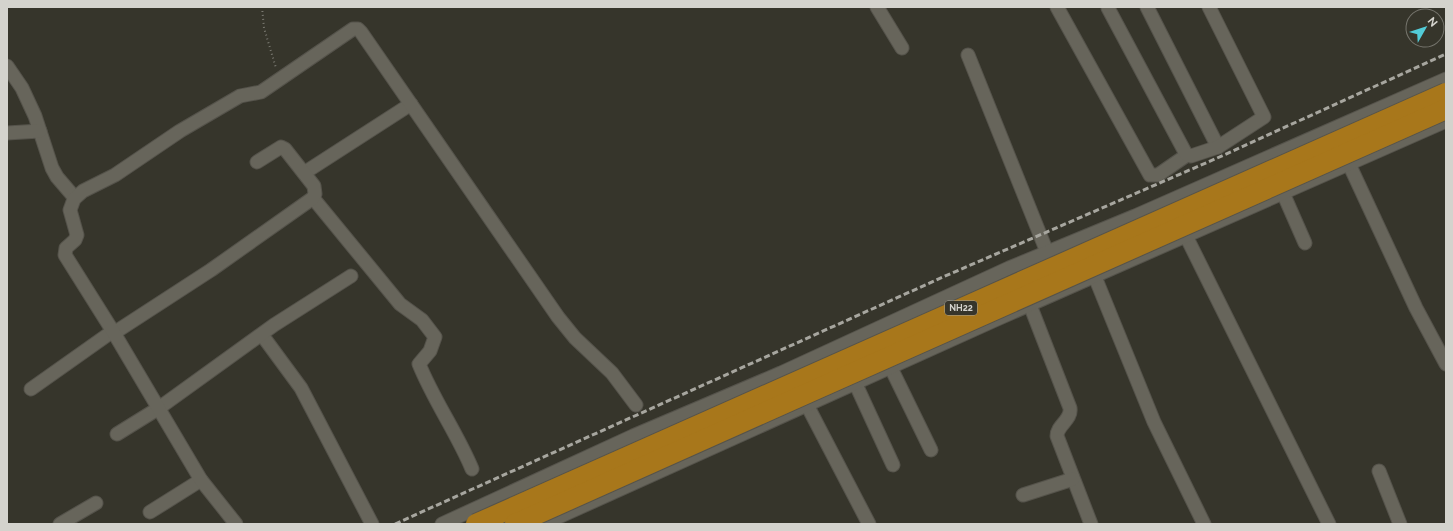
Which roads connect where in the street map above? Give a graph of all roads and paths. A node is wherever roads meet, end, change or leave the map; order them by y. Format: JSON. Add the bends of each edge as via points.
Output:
{"nodes":[{"id":1,"x":262,"y":7,"type":"edge"},
{"id":2,"x":877,"y":7,"type":"edge"},
{"id":3,"x":1057,"y":7,"type":"edge"},
{"id":4,"x":1147,"y":7,"type":"edge"},
{"id":5,"x":1209,"y":7,"type":"edge"},
{"id":6,"x":1108,"y":8,"type":"edge"},
{"id":7,"x":902,"y":48,"type":"dead end"},
{"id":8,"x":968,"y":55,"type":"dead end"},
{"id":9,"x":7,"y":66,"type":"edge"},
{"id":10,"x":1446,"y":79,"type":"edge"},
{"id":11,"x":279,"y":80,"type":"junction"},
{"id":12,"x":1446,"y":93,"type":"edge"},
{"id":13,"x":411,"y":104,"type":"junction"},
{"id":14,"x":1446,"y":109,"type":"edge"},
{"id":15,"x":1446,"y":121,"type":"edge"},
{"id":16,"x":40,"y":131,"type":"junction"},
{"id":17,"x":7,"y":133,"type":"edge"},
{"id":18,"x":1183,"y":146,"type":"junction"},
{"id":19,"x":1218,"y":146,"type":"junction"},
{"id":20,"x":257,"y":162,"type":"dead end"},
{"id":21,"x":1349,"y":164,"type":"junction"},
{"id":22,"x":304,"y":173,"type":"junction"},
{"id":23,"x":1283,"y":193,"type":"junction"},
{"id":24,"x":76,"y":198,"type":"junction"},
{"id":25,"x":313,"y":198,"type":"junction"},
{"id":26,"x":1169,"y":201,"type":"junction"},
{"id":27,"x":1186,"y":236,"type":"junction"},
{"id":28,"x":1305,"y":243,"type":"dead end"},
{"id":29,"x":1047,"y":252,"type":"junction"},
{"id":30,"x":351,"y":276,"type":"dead end"},
{"id":31,"x":1095,"y":276,"type":"junction"},
{"id":32,"x":1030,"y":305,"type":"junction"},
{"id":33,"x":113,"y":332,"type":"junction"},
{"id":34,"x":262,"y":334,"type":"junction"},
{"id":35,"x":839,"y":347,"type":"junction"},
{"id":36,"x":1442,"y":349,"type":"edge"},
{"id":37,"x":1446,"y":364,"type":"edge"},
{"id":38,"x":890,"y":368,"type":"junction"},
{"id":39,"x":856,"y":383,"type":"junction"},
{"id":40,"x":30,"y":388,"type":"dead end"},
{"id":41,"x":636,"y":405,"type":"dead end"},
{"id":42,"x":808,"y":405,"type":"junction"},
{"id":43,"x":159,"y":408,"type":"junction"},
{"id":44,"x":118,"y":434,"type":"dead end"},
{"id":45,"x":931,"y":450,"type":"dead end"},
{"id":46,"x":893,"y":465,"type":"dead end"},
{"id":47,"x":472,"y":469,"type":"dead end"},
{"id":48,"x":1379,"y":471,"type":"dead end"},
{"id":49,"x":1073,"y":479,"type":"junction"},
{"id":50,"x":201,"y":480,"type":"junction"},
{"id":51,"x":1023,"y":494,"type":"dead end"},
{"id":52,"x":96,"y":503,"type":"dead end"},
{"id":53,"x":150,"y":512,"type":"dead end"},
{"id":54,"x":60,"y":524,"type":"edge"},
{"id":55,"x":236,"y":524,"type":"edge"},
{"id":56,"x":372,"y":524,"type":"edge"},
{"id":57,"x":442,"y":524,"type":"edge"},
{"id":58,"x":476,"y":524,"type":"edge"},
{"id":59,"x":515,"y":524,"type":"edge"},
{"id":60,"x":543,"y":524,"type":"edge"},
{"id":61,"x":869,"y":524,"type":"edge"},
{"id":62,"x":1091,"y":524,"type":"edge"},
{"id":63,"x":1204,"y":524,"type":"edge"},
{"id":64,"x":1329,"y":524,"type":"edge"},
{"id":65,"x":1400,"y":524,"type":"edge"}],
"edges":[{"from":1,"to":11,"type":"path","via":[[264,28]]},
{"from":2,"to":7,"type":"street"},
{"from":3,"to":18,"type":"street","via":[[1150,175],[1158,175]]},
{"from":4,"to":19,"type":"street"},
{"from":5,"to":19,"type":"street","via":[[1264,117]]},
{"from":6,"to":18,"type":"street"},
{"from":8,"to":29,"type":"street"},
{"from":9,"to":16,"type":"street","via":[[23,91]]},
{"from":10,"to":26,"type":"street"},
{"from":11,"to":13,"type":"street","via":[[356,29]]},
{"from":11,"to":24,"type":"street","via":[[258,93],[240,96]]},
{"from":12,"to":58,"type":"highway","number":"NH22","bridge":true},
{"from":13,"to":22,"type":"street"},
{"from":13,"to":41,"type":"street","via":[[558,317],[575,338],[608,369]]},
{"from":14,"to":59,"type":"highway","number":"NH22","bridge":true},
{"from":15,"to":21,"type":"street"},
{"from":16,"to":17,"type":"street"},
{"from":16,"to":24,"type":"street","via":[[52,168]]},
{"from":18,"to":19,"type":"street","via":[[1194,156]]},
{"from":20,"to":22,"type":"street","via":[[283,148]]},
{"from":21,"to":23,"type":"street"},
{"from":21,"to":36,"type":"street","via":[[1416,308]]},
{"from":22,"to":25,"type":"street","via":[[314,186]]},
{"from":23,"to":27,"type":"street"},
{"from":23,"to":28,"type":"street"},
{"from":24,"to":33,"type":"street","via":[[70,205],[70,210],[77,235],[64,253]]},
{"from":25,"to":33,"type":"street","via":[[211,270]]},
{"from":25,"to":47,"type":"street","via":[[400,304],[422,320],[435,337],[430,351],[419,364]]},
{"from":26,"to":27,"type":"street"},
{"from":26,"to":29,"type":"street"},
{"from":27,"to":31,"type":"street"},
{"from":27,"to":64,"type":"street"},
{"from":29,"to":35,"type":"street"},
{"from":30,"to":34,"type":"street"},
{"from":31,"to":32,"type":"street"},
{"from":31,"to":63,"type":"street","via":[[1154,422]]},
{"from":32,"to":38,"type":"street"},
{"from":32,"to":49,"type":"street","via":[[1070,408],[1069,416],[1052,430]]},
{"from":33,"to":40,"type":"street"},
{"from":33,"to":43,"type":"street"},
{"from":34,"to":43,"type":"street"},
{"from":34,"to":56,"type":"street","via":[[301,388]]},
{"from":35,"to":39,"type":"street"},
{"from":35,"to":57,"type":"street","via":[[633,436]]},
{"from":36,"to":37,"type":"street"},
{"from":38,"to":39,"type":"street"},
{"from":38,"to":45,"type":"street"},
{"from":39,"to":42,"type":"street"},
{"from":39,"to":46,"type":"street"},
{"from":42,"to":60,"type":"street"},
{"from":42,"to":61,"type":"street"},
{"from":43,"to":44,"type":"street"},
{"from":43,"to":50,"type":"street"},
{"from":48,"to":65,"type":"street"},
{"from":49,"to":51,"type":"street"},
{"from":49,"to":62,"type":"street"},
{"from":50,"to":53,"type":"street"},
{"from":50,"to":55,"type":"street"},
{"from":52,"to":54,"type":"street"}]}
